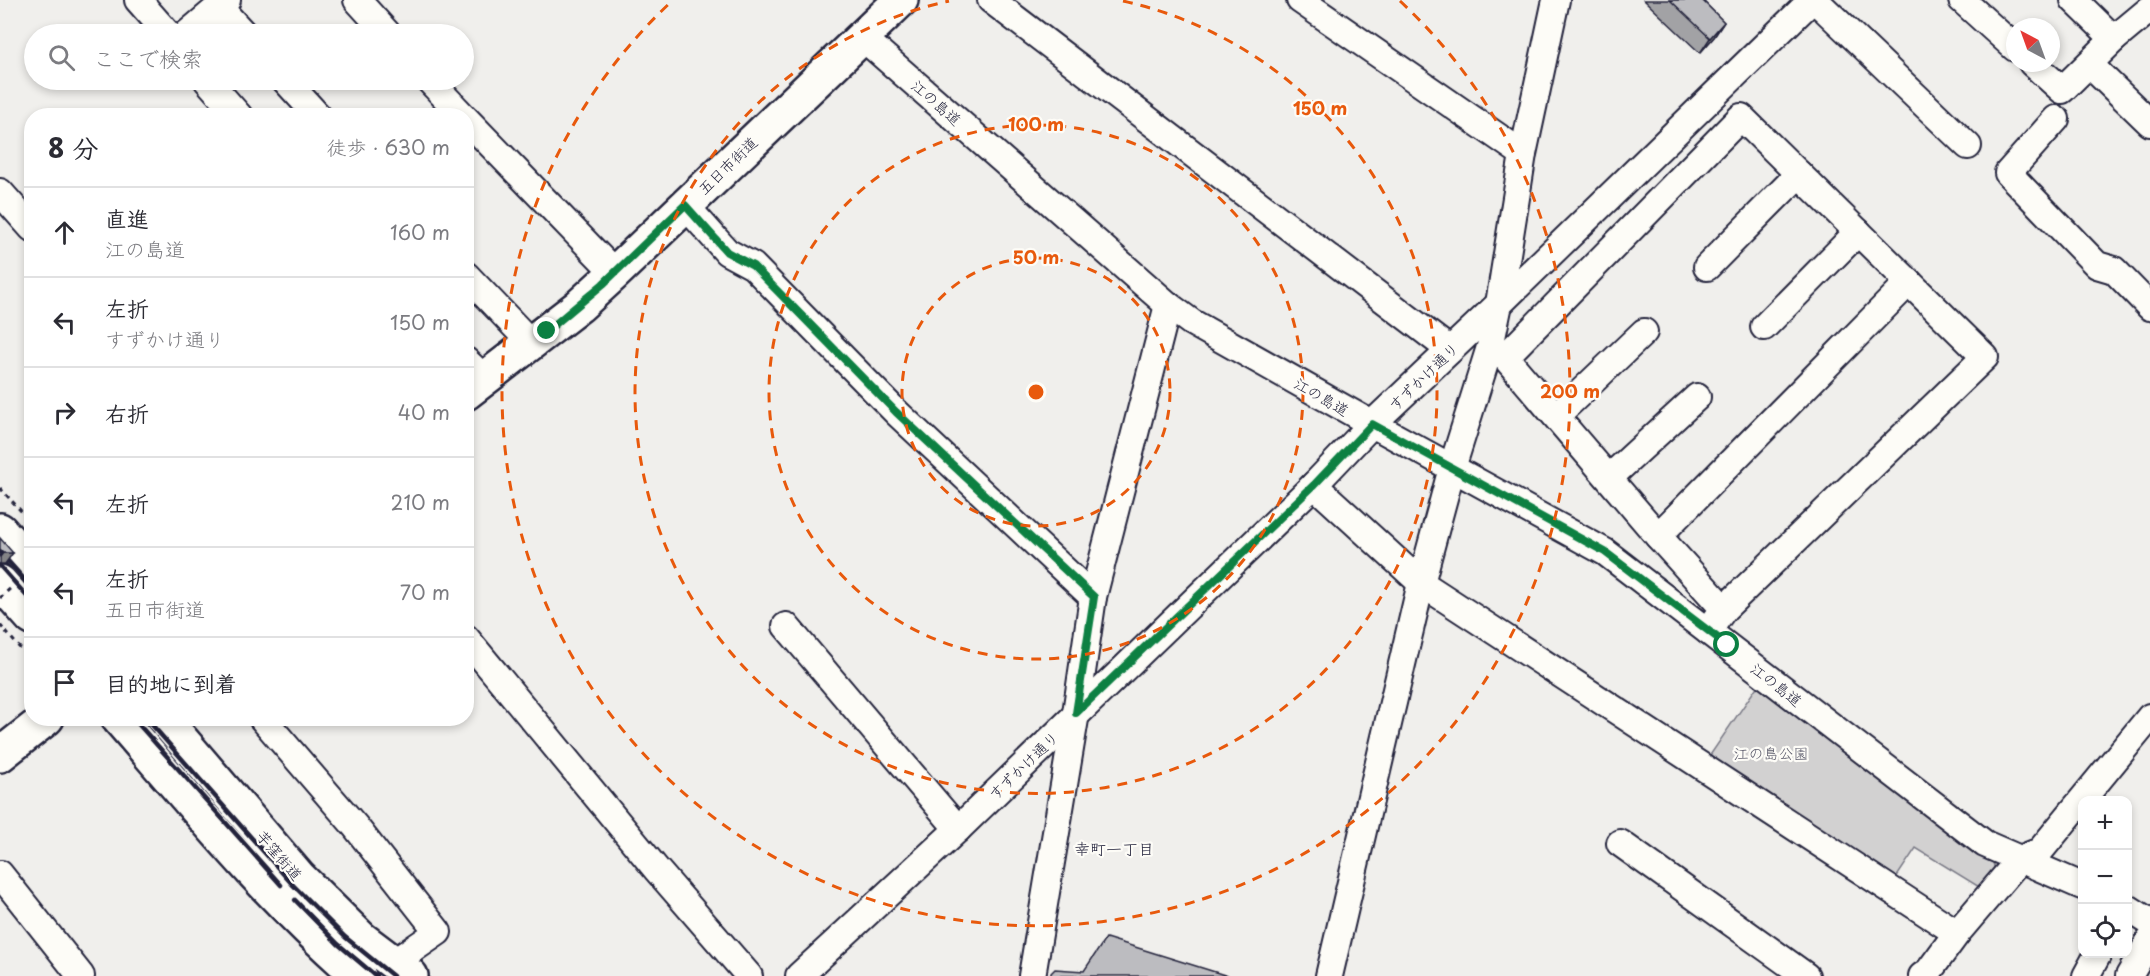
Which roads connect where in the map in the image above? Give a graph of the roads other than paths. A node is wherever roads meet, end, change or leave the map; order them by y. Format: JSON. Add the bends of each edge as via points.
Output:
{"nodes":[{"id":1,"x":138,"y":0,"type":"edge"},
{"id":2,"x":357,"y":0,"type":"edge"},
{"id":3,"x":901,"y":0,"type":"edge"},
{"id":4,"x":991,"y":0,"type":"edge"},
{"id":5,"x":1300,"y":0,"type":"edge"},
{"id":6,"x":1556,"y":0,"type":"edge"},
{"id":7,"x":1814,"y":0,"type":"edge"},
{"id":8,"x":1962,"y":0,"type":"edge"},
{"id":9,"x":2074,"y":0,"type":"edge"},
{"id":10,"x":223,"y":3,"type":"edge"},
{"id":11,"x":2150,"y":9,"type":"edge"},
{"id":12,"x":159,"y":24,"type":"edge"},
{"id":13,"x":199,"y":24,"type":"edge"},
{"id":14,"x":237,"y":24,"type":"edge"},
{"id":15,"x":379,"y":24,"type":"edge"},
{"id":16,"x":862,"y":37,"type":"junction"},
{"id":17,"x":2114,"y":39,"type":"junction"},
{"id":18,"x":2006,"y":40,"type":"edge"},
{"id":19,"x":2089,"y":64,"type":"junction"},
{"id":20,"x":2042,"y":72,"type":"edge"},
{"id":21,"x":216,"y":90,"type":"edge"},
{"id":22,"x":294,"y":90,"type":"edge"},
{"id":23,"x":439,"y":90,"type":"edge"},
{"id":24,"x":232,"y":108,"type":"edge"},
{"id":25,"x":311,"y":108,"type":"edge"},
{"id":26,"x":456,"y":108,"type":"edge"},
{"id":27,"x":2056,"y":119,"type":"dead end"},
{"id":28,"x":2150,"y":123,"type":"edge"},
{"id":29,"x":474,"y":126,"type":"edge"},
{"id":30,"x":1968,"y":146,"type":"dead end"},
{"id":31,"x":1523,"y":154,"type":"junction"},
{"id":32,"x":1799,"y":174,"type":"junction"},
{"id":33,"x":0,"y":192,"type":"edge"},
{"id":34,"x":685,"y":205,"type":"junction"},
{"id":35,"x":24,"y":219,"type":"edge"},
{"id":36,"x":1858,"y":232,"type":"junction"},
{"id":37,"x":1707,"y":267,"type":"dead end"},
{"id":38,"x":615,"y":273,"type":"junction"},
{"id":39,"x":1909,"y":282,"type":"junction"},
{"id":40,"x":474,"y":283,"type":"edge"},
{"id":41,"x":1499,"y":304,"type":"junction"},
{"id":42,"x":1168,"y":305,"type":"junction"},
{"id":43,"x":2150,"y":307,"type":"edge"},
{"id":44,"x":1764,"y":327,"type":"dead end"},
{"id":45,"x":1644,"y":332,"type":"dead end"},
{"id":46,"x":531,"y":343,"type":"junction"},
{"id":47,"x":1450,"y":350,"type":"junction"},
{"id":48,"x":474,"y":377,"type":"edge"},
{"id":49,"x":1697,"y":397,"type":"dead end"},
{"id":50,"x":1556,"y":416,"type":"junction"},
{"id":51,"x":1372,"y":424,"type":"junction"},
{"id":52,"x":1452,"y":468,"type":"junction"},
{"id":53,"x":1609,"y":478,"type":"junction"},
{"id":54,"x":1314,"y":485,"type":"junction"},
{"id":55,"x":0,"y":531,"type":"edge"},
{"id":56,"x":1658,"y":536,"type":"junction"},
{"id":57,"x":15,"y":578,"type":"edge"},
{"id":58,"x":1421,"y":583,"type":"junction"},
{"id":59,"x":1094,"y":597,"type":"junction"},
{"id":60,"x":24,"y":599,"type":"edge"},
{"id":61,"x":1724,"y":609,"type":"junction"},
{"id":62,"x":786,"y":626,"type":"dead end"},
{"id":63,"x":1708,"y":631,"type":"junction"},
{"id":64,"x":474,"y":648,"type":"edge"},
{"id":65,"x":1076,"y":713,"type":"junction"},
{"id":66,"x":2150,"y":717,"type":"edge"},
{"id":67,"x":35,"y":726,"type":"edge"},
{"id":68,"x":125,"y":726,"type":"edge"},
{"id":69,"x":170,"y":726,"type":"edge"},
{"id":70,"x":269,"y":726,"type":"edge"},
{"id":71,"x":3,"y":747,"type":"edge"},
{"id":72,"x":958,"y":829,"type":"junction"},
{"id":73,"x":1620,"y":843,"type":"dead end"},
{"id":74,"x":2020,"y":859,"type":"junction"},
{"id":75,"x":0,"y":874,"type":"edge"},
{"id":76,"x":2078,"y":884,"type":"edge"},
{"id":77,"x":2132,"y":911,"type":"edge"},
{"id":78,"x":2150,"y":922,"type":"edge"},
{"id":79,"x":1957,"y":933,"type":"junction"},
{"id":80,"x":2150,"y":940,"type":"edge"},
{"id":81,"x":2096,"y":958,"type":"edge"},
{"id":82,"x":402,"y":969,"type":"edge"},
{"id":83,"x":1927,"y":974,"type":"edge"},
{"id":84,"x":81,"y":976,"type":"edge"},
{"id":85,"x":359,"y":976,"type":"edge"},
{"id":86,"x":749,"y":976,"type":"edge"},
{"id":87,"x":799,"y":976,"type":"edge"},
{"id":88,"x":1032,"y":976,"type":"edge"},
{"id":89,"x":1329,"y":976,"type":"edge"},
{"id":90,"x":1806,"y":976,"type":"edge"},
{"id":91,"x":2086,"y":976,"type":"edge"},
{"id":92,"x":2129,"y":976,"type":"edge"}],
"edges":[{"from":1,"to":12,"type":"street"},
{"from":2,"to":15,"type":"street"},
{"from":3,"to":16,"type":"main road","name":"五日市街道"},
{"from":4,"to":47,"type":"street"},
{"from":5,"to":31,"type":"street"},
{"from":6,"to":31,"type":"street"},
{"from":7,"to":30,"type":"street"},
{"from":7,"to":41,"type":"street","name":"すずかけ通り"},
{"from":8,"to":18,"type":"street"},
{"from":9,"to":17,"type":"street"},
{"from":10,"to":13,"type":"street"},
{"from":10,"to":14,"type":"street"},
{"from":11,"to":17,"type":"street"},
{"from":16,"to":34,"type":"main road","name":"五日市街道"},
{"from":16,"to":42,"type":"street","name":"江の島道"},
{"from":17,"to":19,"type":"street"},
{"from":19,"to":20,"type":"street","via":[[2061,90]]},
{"from":19,"to":28,"type":"street"},
{"from":21,"to":24,"type":"street"},
{"from":22,"to":25,"type":"street"},
{"from":23,"to":26,"type":"street"},
{"from":27,"to":43,"type":"street","via":[[2008,173],[2097,265],[2114,270]]},
{"from":29,"to":38,"type":"street"},
{"from":31,"to":41,"type":"street"},
{"from":32,"to":36,"type":"street"},
{"from":32,"to":37,"type":"street"},
{"from":32,"to":50,"type":"street","via":[[1741,117],[1505,357]]},
{"from":33,"to":35,"type":"street"},
{"from":34,"to":38,"type":"main road","name":"五日市街道"},
{"from":34,"to":59,"type":"street","via":[[727,252],[753,266],[896,412]]},
{"from":36,"to":39,"type":"street"},
{"from":36,"to":44,"type":"street"},
{"from":38,"to":46,"type":"main road","name":"五日市街道"},
{"from":39,"to":56,"type":"street"},
{"from":39,"to":61,"type":"street","via":[[1985,357]]},
{"from":40,"to":46,"type":"street"},
{"from":41,"to":47,"type":"street","name":"すずかけ通り"},
{"from":41,"to":52,"type":"street","via":[[1490,347]]},
{"from":42,"to":51,"type":"street","name":"江の島道","via":[[1191,322]]},
{"from":42,"to":59,"type":"street"},
{"from":45,"to":50,"type":"street"},
{"from":46,"to":48,"type":"main road","name":"五日市街道"},
{"from":47,"to":51,"type":"street","name":"すずかけ通り"},
{"from":49,"to":53,"type":"street"},
{"from":50,"to":53,"type":"street"},
{"from":51,"to":52,"type":"street","name":"江の島道"},
{"from":51,"to":54,"type":"street","name":"すずかけ通り"},
{"from":52,"to":58,"type":"street"},
{"from":52,"to":63,"type":"street","name":"江の島道","via":[[1605,552]]},
{"from":53,"to":56,"type":"street"},
{"from":54,"to":58,"type":"street"},
{"from":54,"to":65,"type":"street","name":"すずかけ通り"},
{"from":55,"to":57,"type":"main road"},
{"from":56,"to":61,"type":"street"},
{"from":57,"to":60,"type":"main road"},
{"from":58,"to":79,"type":"street"},
{"from":58,"to":89,"type":"street"},
{"from":59,"to":65,"type":"street"},
{"from":61,"to":63,"type":"street"},
{"from":62,"to":72,"type":"street"},
{"from":63,"to":74,"type":"street","name":"江の島道","via":[[1985,844]]},
{"from":64,"to":86,"type":"street"},
{"from":65,"to":72,"type":"street","name":"すずかけ通り"},
{"from":65,"to":88,"type":"street"},
{"from":66,"to":74,"type":"street","via":[[2040,851]]},
{"from":67,"to":71,"type":"main road"},
{"from":68,"to":85,"type":"main road","name":"芋窪街道","via":[[240,858],[305,927]]},
{"from":69,"to":82,"type":"main road","name":"芋窪街道","via":[[299,877],[337,916]]},
{"from":70,"to":82,"type":"street","via":[[355,826],[438,932]]},
{"from":72,"to":87,"type":"street","name":"すずかけ通り"},
{"from":73,"to":90,"type":"street"},
{"from":74,"to":76,"type":"street","name":"江の島道"},
{"from":74,"to":79,"type":"street"},
{"from":75,"to":84,"type":"street"},
{"from":77,"to":78,"type":"street"},
{"from":79,"to":83,"type":"street"},
{"from":80,"to":92,"type":"street"},
{"from":81,"to":91,"type":"street"}]}
